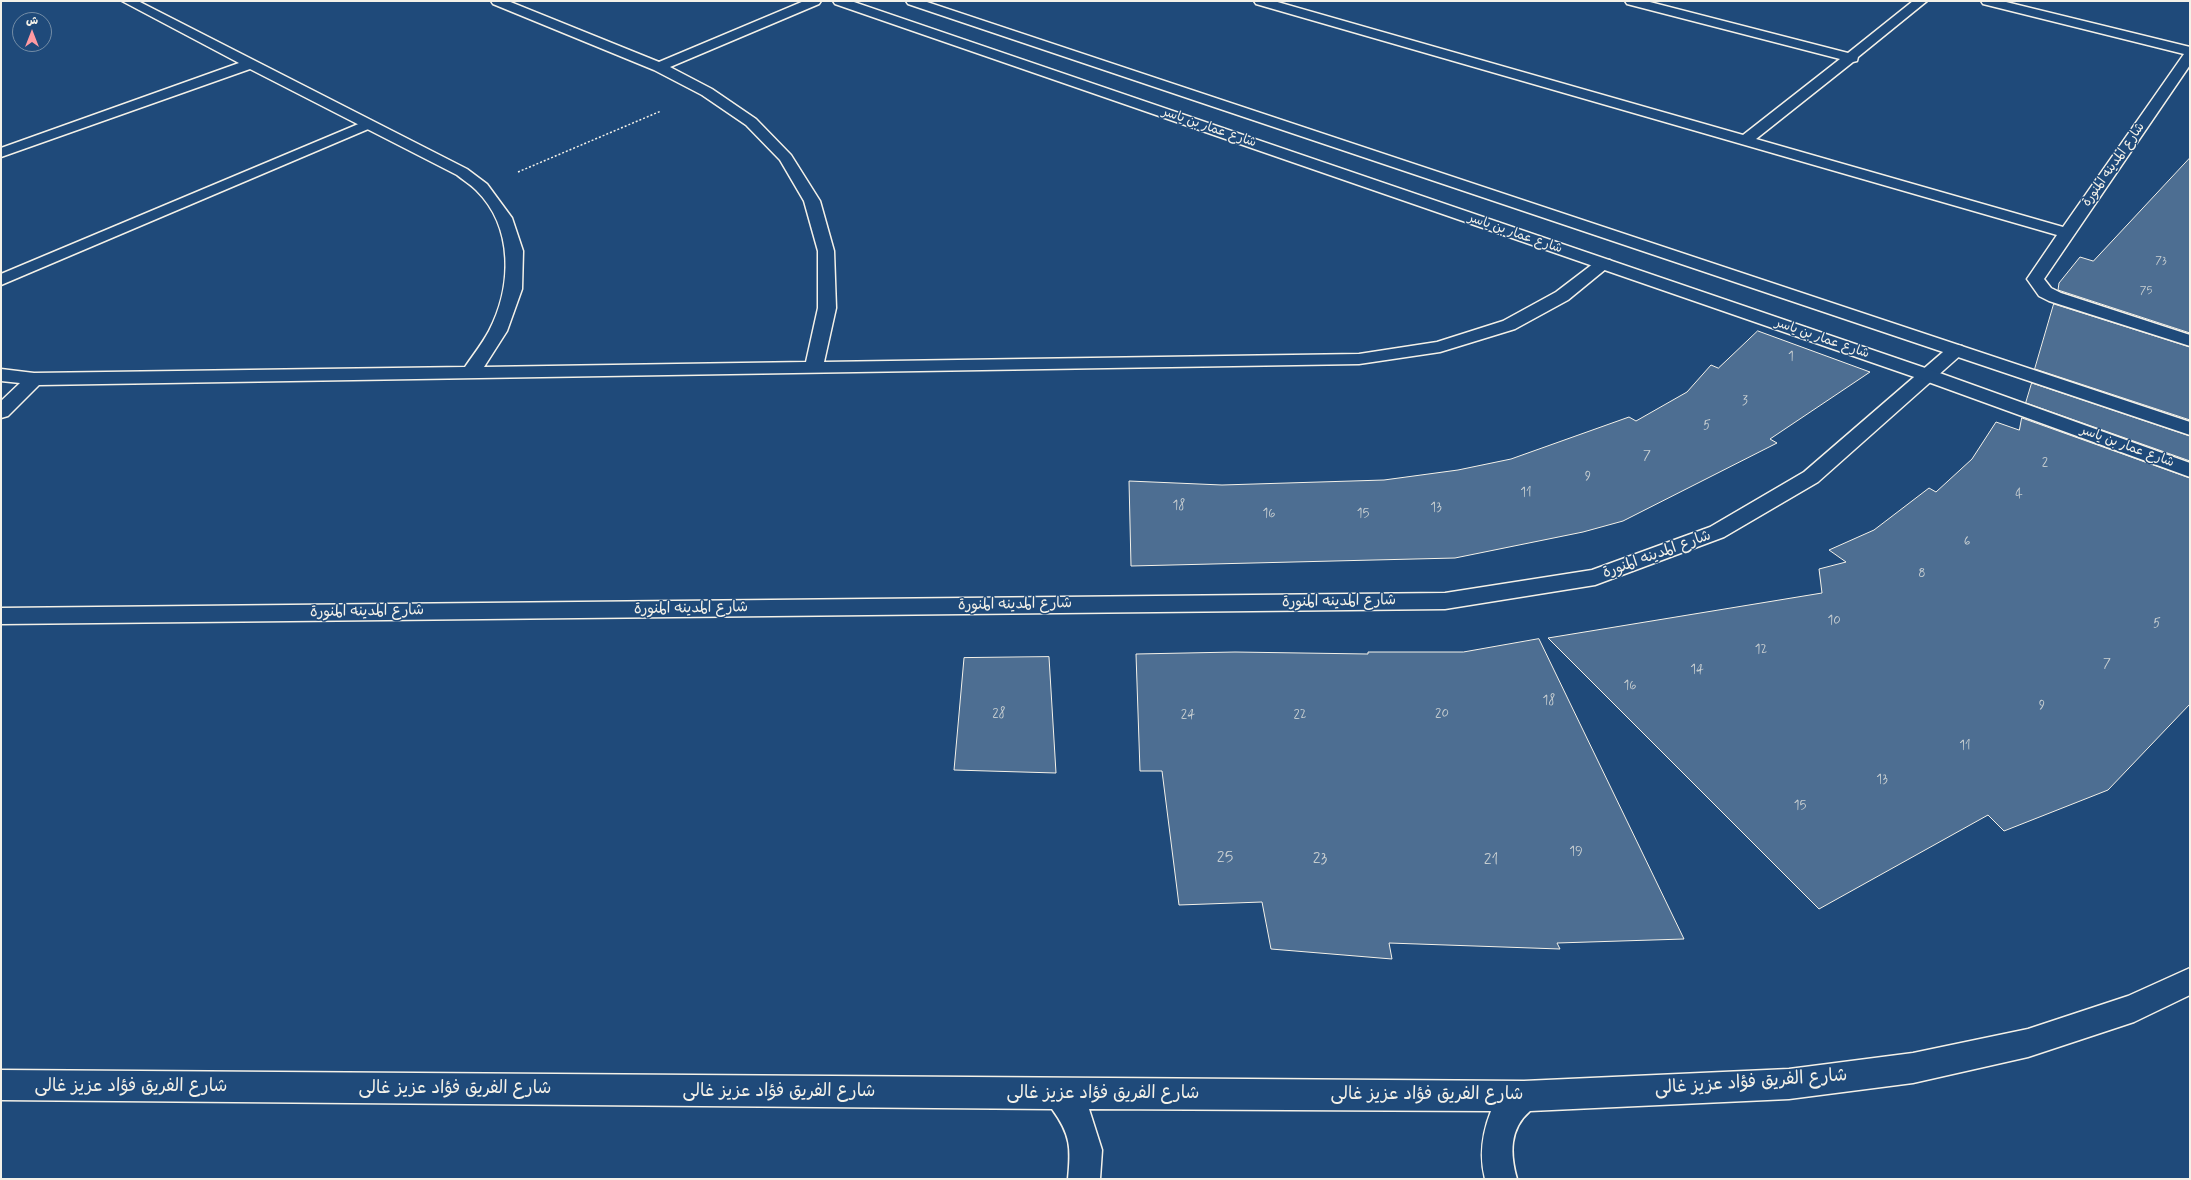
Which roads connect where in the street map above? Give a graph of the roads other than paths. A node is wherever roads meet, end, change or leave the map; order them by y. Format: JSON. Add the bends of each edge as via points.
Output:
{"nodes":[{"id":1,"x":128,"y":1,"type":"edge"},
{"id":2,"x":497,"y":1,"type":"edge"},
{"id":3,"x":815,"y":1,"type":"edge"},
{"id":4,"x":839,"y":1,"type":"edge"},
{"id":5,"x":912,"y":1,"type":"edge"},
{"id":6,"x":1260,"y":1,"type":"edge"},
{"id":7,"x":1630,"y":1,"type":"edge"},
{"id":8,"x":1921,"y":1,"type":"edge"},
{"id":9,"x":1986,"y":1,"type":"edge"},
{"id":10,"x":2190,"y":51,"type":"edge"},
{"id":11,"x":2190,"y":55,"type":"edge"},
{"id":12,"x":1852,"y":58,"type":"junction"},
{"id":13,"x":250,"y":64,"type":"junction"},
{"id":14,"x":659,"y":67,"type":"junction"},
{"id":15,"x":368,"y":124,"type":"junction"},
{"id":16,"x":1745,"y":141,"type":"junction"},
{"id":17,"x":5,"y":148,"type":"edge"},
{"id":18,"x":2066,"y":233,"type":"junction"},
{"id":19,"x":1604,"y":264,"type":"junction"},
{"id":20,"x":1,"y":280,"type":"edge"},
{"id":21,"x":2190,"y":341,"type":"edge"},
{"id":22,"x":1956,"y":350,"type":"junction"},
{"id":23,"x":814,"y":367,"type":"junction"},
{"id":24,"x":471,"y":372,"type":"junction"},
{"id":25,"x":1,"y":375,"type":"edge"},
{"id":26,"x":1927,"y":375,"type":"junction"},
{"id":27,"x":34,"y":379,"type":"junction"},
{"id":28,"x":1,"y":412,"type":"edge"},
{"id":29,"x":2190,"y":429,"type":"edge"},
{"id":30,"x":2190,"y":470,"type":"edge"},
{"id":31,"x":1,"y":616,"type":"edge"},
{"id":32,"x":2190,"y":981,"type":"edge"},
{"id":33,"x":1,"y":1086,"type":"edge"},
{"id":34,"x":1060,"y":1094,"type":"junction"},
{"id":35,"x":1524,"y":1096,"type":"junction"},
{"id":36,"x":1084,"y":1179,"type":"edge"},
{"id":37,"x":1501,"y":1179,"type":"edge"}],
"edges":[{"from":1,"to":13,"type":"street"},
{"from":2,"to":14,"type":"street"},
{"from":3,"to":14,"type":"street"},
{"from":4,"to":19,"type":"street","name":"شارع عمار بن ياسر"},
{"from":5,"to":22,"type":"street","name":"شارع عمار بن ياسر"},
{"from":6,"to":16,"type":"street"},
{"from":7,"to":12,"type":"street"},
{"from":8,"to":12,"type":"street"},
{"from":9,"to":10,"type":"street"},
{"from":11,"to":18,"type":"street","name":"شارع المدينه المنورة"},
{"from":12,"to":16,"type":"street"},
{"from":13,"to":15,"type":"street"},
{"from":13,"to":17,"type":"street"},
{"from":14,"to":23,"type":"street","via":[[707,92],[751,122],[786,158],[812,201],[826,251],[827,308]]},
{"from":15,"to":20,"type":"street"},
{"from":15,"to":24,"type":"street","via":[[462,172],[482,188],[504,218],[515,251],[513,289],[498,331]]},
{"from":16,"to":18,"type":"street"},
{"from":18,"to":21,"type":"street","name":"شارع المدينه المنورة","via":[[2037,274],[2035,279],[2038,286],[2055,297]]},
{"from":19,"to":23,"type":"street","via":[[1562,296],[1509,325],[1440,347],[1359,359]]},
{"from":19,"to":26,"type":"street","name":"شارع عمار بن ياسر"},
{"from":22,"to":26,"type":"street","name":"شارع المدينه المنورة"},
{"from":22,"to":29,"type":"street","name":"شارع عمار بن ياسر"},
{"from":23,"to":24,"type":"street"},
{"from":24,"to":27,"type":"street"},
{"from":25,"to":27,"type":"street"},
{"from":26,"to":30,"type":"street","name":"شارع عمار بن ياسر"},
{"from":26,"to":31,"type":"street","name":"شارع المدينه المنورة","via":[[1811,477],[1717,532],[1595,577],[1445,601]]},
{"from":27,"to":28,"type":"street"},
{"from":32,"to":35,"type":"street","name":"شارع الفريق فؤاد عزيز غالى","via":[[2134,1008],[2028,1043],[1913,1068],[1789,1084]]},
{"from":33,"to":34,"type":"street","name":"شارع الفريق فؤاد عزيز غالى"},
{"from":34,"to":35,"type":"street","name":"شارع الفريق فؤاد عزيز غالى"},
{"from":34,"to":36,"type":"street","via":[[1078,1120],[1086,1150]]},
{"from":35,"to":37,"type":"street","via":[[1506,1114],[1498,1140],[1498,1169]]}]}
